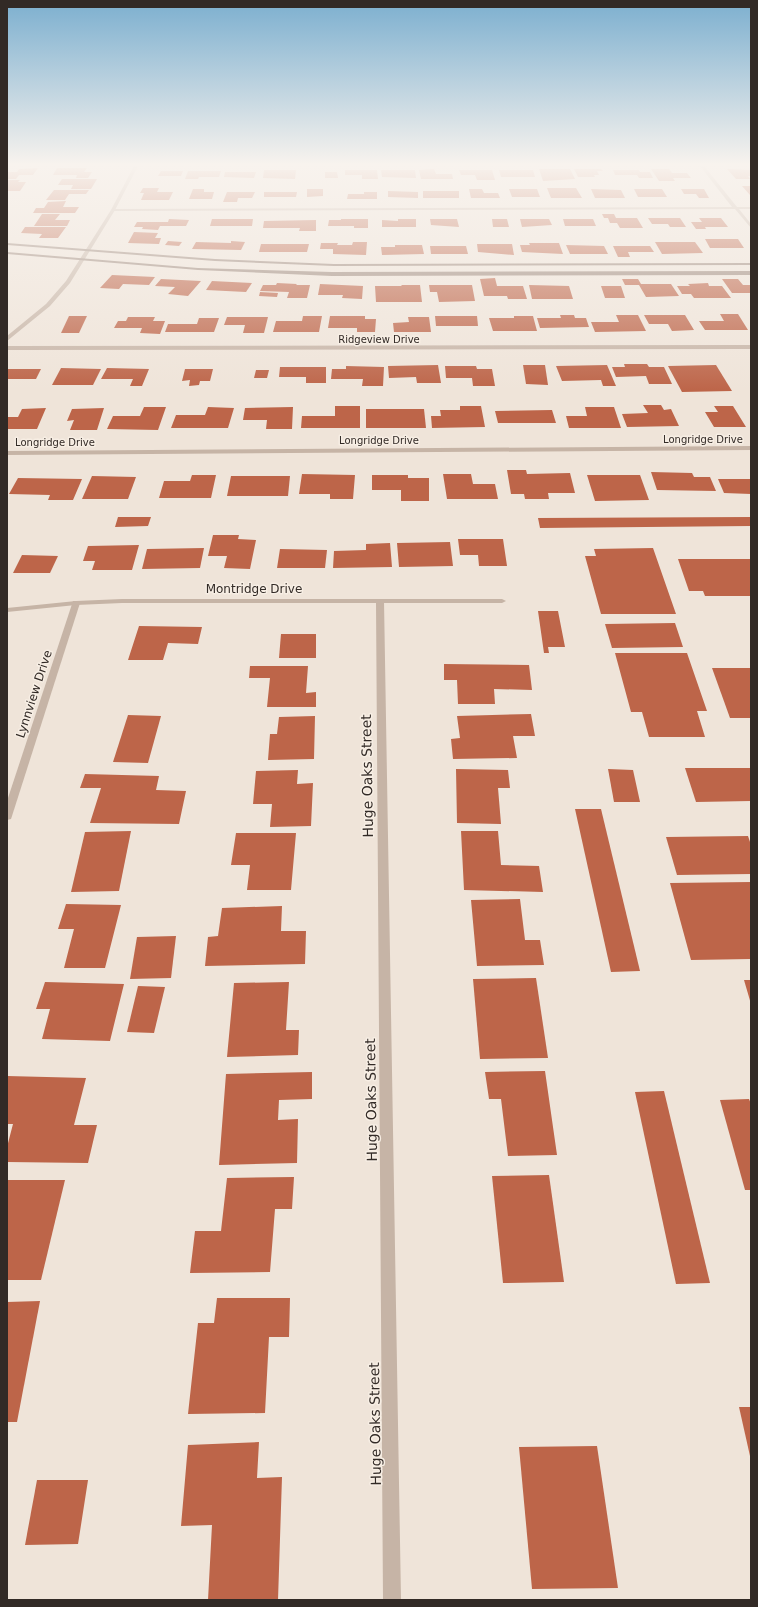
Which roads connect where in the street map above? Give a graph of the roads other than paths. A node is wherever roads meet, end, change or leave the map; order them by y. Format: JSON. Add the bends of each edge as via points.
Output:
{"nodes":[{"id":1,"x":92,"y":241,"type":"edge"},
{"id":2,"x":7,"y":244,"type":"edge"},
{"id":3,"x":86,"y":250,"type":"junction"},
{"id":4,"x":7,"y":253,"type":"edge"},
{"id":5,"x":81,"y":259,"type":"junction"},
{"id":6,"x":751,"y":264,"type":"edge"},
{"id":7,"x":334,"y":265,"type":"junction"},
{"id":8,"x":532,"y":265,"type":"junction"},
{"id":9,"x":751,"y":268,"type":"edge"},
{"id":10,"x":534,"y":273,"type":"junction"},
{"id":11,"x":693,"y":273,"type":"junction"},
{"id":12,"x":751,"y":273,"type":"edge"},
{"id":13,"x":332,"y":274,"type":"junction"},
{"id":14,"x":7,"y":339,"type":"edge"},
{"id":15,"x":7,"y":348,"type":"edge"},
{"id":16,"x":751,"y":348,"type":"edge"},
{"id":17,"x":751,"y":448,"type":"edge"},
{"id":18,"x":7,"y":453,"type":"edge"},
{"id":19,"x":380,"y":600,"type":"junction"},
{"id":20,"x":502,"y":601,"type":"dead end"},
{"id":21,"x":76,"y":604,"type":"junction"},
{"id":22,"x":7,"y":610,"type":"edge"},
{"id":23,"x":7,"y":816,"type":"edge"},
{"id":24,"x":392,"y":1600,"type":"edge"}],
"edges":[{"from":1,"to":3,"type":"street"},
{"from":2,"to":3,"type":"main road"},
{"from":3,"to":5,"type":"street"},
{"from":3,"to":7,"type":"main road","via":[[207,260]]},
{"from":4,"to":5,"type":"main road"},
{"from":5,"to":13,"type":"main road","via":[[198,269]]},
{"from":5,"to":14,"type":"street","via":[[68,282],[48,305]]},
{"from":6,"to":8,"type":"main road"},
{"from":7,"to":8,"type":"main road"},
{"from":7,"to":13,"type":"main road"},
{"from":8,"to":10,"type":"main road"},
{"from":9,"to":11,"type":"main road"},
{"from":10,"to":11,"type":"main road"},
{"from":10,"to":13,"type":"main road"},
{"from":11,"to":12,"type":"main road"},
{"from":15,"to":16,"type":"street","name":"Ridgeview Drive"},
{"from":17,"to":18,"type":"street","name":"Longridge Drive"},
{"from":19,"to":20,"type":"street","name":"Montridge Drive"},
{"from":19,"to":21,"type":"street","name":"Montridge Drive","via":[[122,601]]},
{"from":19,"to":24,"type":"street","name":"Huge Oaks Street"},
{"from":21,"to":22,"type":"street","name":"Montridge Drive"},
{"from":21,"to":23,"type":"street","name":"Lynnview Drive"}]}
